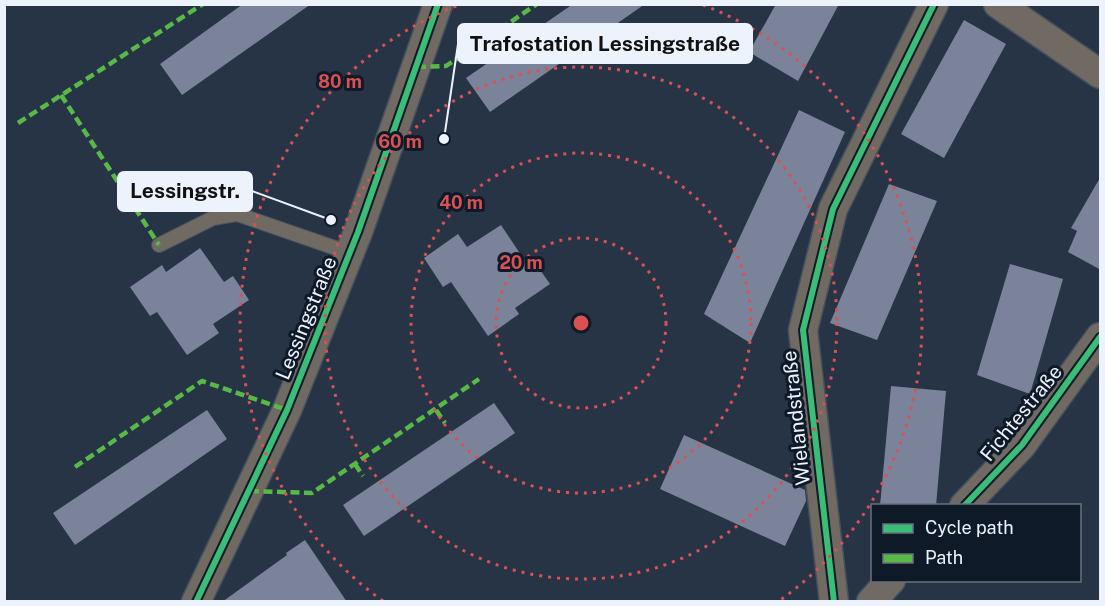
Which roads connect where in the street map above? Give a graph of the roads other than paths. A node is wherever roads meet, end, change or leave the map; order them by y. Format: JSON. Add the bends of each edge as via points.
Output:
{"nodes":[{"id":1,"x":438,"y":4,"type":"edge"},
{"id":2,"x":934,"y":4,"type":"edge"},
{"id":3,"x":998,"y":4,"type":"edge"},
{"id":4,"x":1101,"y":74,"type":"edge"},
{"id":5,"x":159,"y":245,"type":"dead end"},
{"id":6,"x":350,"y":253,"type":"junction"},
{"id":7,"x":1101,"y":337,"type":"edge"},
{"id":8,"x":966,"y":504,"type":"edge"},
{"id":9,"x":889,"y":582,"type":"edge"},
{"id":10,"x":196,"y":602,"type":"edge"},
{"id":11,"x":834,"y":602,"type":"edge"},
{"id":12,"x":871,"y":602,"type":"edge"}],
"edges":[{"from":1,"to":6,"type":"street","name":"Lessingstraße"},
{"from":2,"to":11,"type":"street","name":"Wielandstraße","via":[[833,210],[803,330]]},
{"from":3,"to":4,"type":"street"},
{"from":5,"to":6,"type":"lane","via":[[213,218],[237,214]]},
{"from":6,"to":10,"type":"street","name":"Lessingstraße","via":[[287,411]]},
{"from":7,"to":8,"type":"street","name":"Fichtestraße","via":[[1022,445]]},
{"from":9,"to":12,"type":"street"}]}
